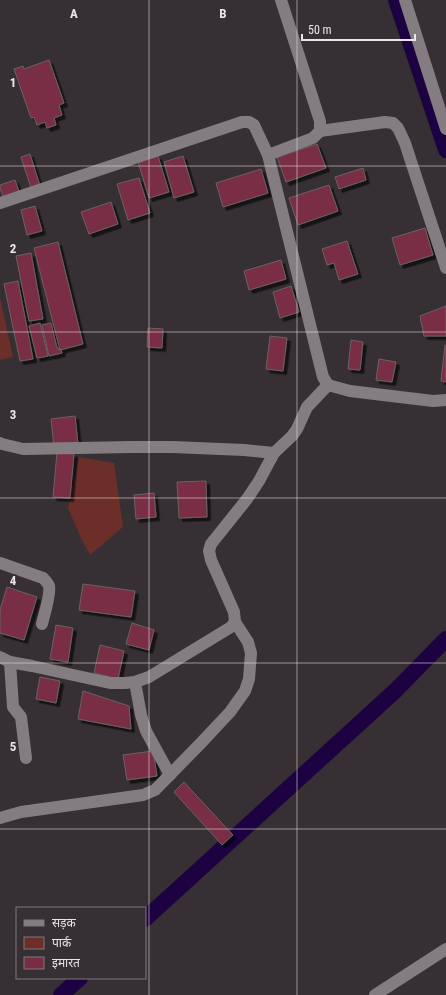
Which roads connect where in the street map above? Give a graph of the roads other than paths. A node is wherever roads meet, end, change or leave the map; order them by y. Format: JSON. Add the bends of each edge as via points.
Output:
{"nodes":[{"id":1,"x":281,"y":0,"type":"edge"},
{"id":2,"x":405,"y":0,"type":"edge"},
{"id":3,"x":446,"y":129,"type":"edge"},
{"id":4,"x":320,"y":131,"type":"junction"},
{"id":5,"x":268,"y":155,"type":"junction"},
{"id":6,"x":0,"y":203,"type":"edge"},
{"id":7,"x":446,"y":268,"type":"edge"},
{"id":8,"x":328,"y":385,"type":"junction"},
{"id":9,"x":446,"y":400,"type":"edge"},
{"id":10,"x":0,"y":443,"type":"edge"},
{"id":11,"x":274,"y":453,"type":"junction"},
{"id":12,"x":0,"y":563,"type":"edge"},
{"id":13,"x":236,"y":622,"type":"junction"},
{"id":14,"x":42,"y":624,"type":"dead end"},
{"id":15,"x":5,"y":659,"type":"edge"},
{"id":16,"x":135,"y":682,"type":"junction"},
{"id":17,"x":26,"y":758,"type":"dead end"},
{"id":18,"x":170,"y":774,"type":"junction"},
{"id":19,"x":0,"y":818,"type":"edge"},
{"id":20,"x":446,"y":949,"type":"edge"},
{"id":21,"x":375,"y":995,"type":"edge"}],
"edges":[{"from":1,"to":4,"type":"street","via":[[320,121]]},
{"from":2,"to":3,"type":"street"},
{"from":4,"to":5,"type":"street","via":[[313,138]]},
{"from":4,"to":7,"type":"street","via":[[385,122],[393,123],[398,128]]},
{"from":5,"to":6,"type":"street","via":[[254,125],[242,122]]},
{"from":5,"to":8,"type":"street","via":[[323,376]]},
{"from":8,"to":9,"type":"street","via":[[357,392],[433,401]]},
{"from":8,"to":11,"type":"street","via":[[307,407],[292,436]]},
{"from":10,"to":11,"type":"street","via":[[23,449],[173,447]]},
{"from":11,"to":13,"type":"street","via":[[259,481],[211,544],[209,552]]},
{"from":12,"to":14,"type":"street","via":[[43,578],[47,582],[49,594]]},
{"from":13,"to":16,"type":"street","via":[[149,677]]},
{"from":13,"to":18,"type":"street","via":[[248,642],[251,653],[249,679],[245,691],[225,717]]},
{"from":15,"to":16,"type":"street","via":[[110,683]]},
{"from":15,"to":17,"type":"street","via":[[13,707],[21,717]]},
{"from":16,"to":18,"type":"street","via":[[146,731]]},
{"from":18,"to":19,"type":"street","via":[[155,790],[143,795],[21,812]]},
{"from":20,"to":21,"type":"street"}]}
